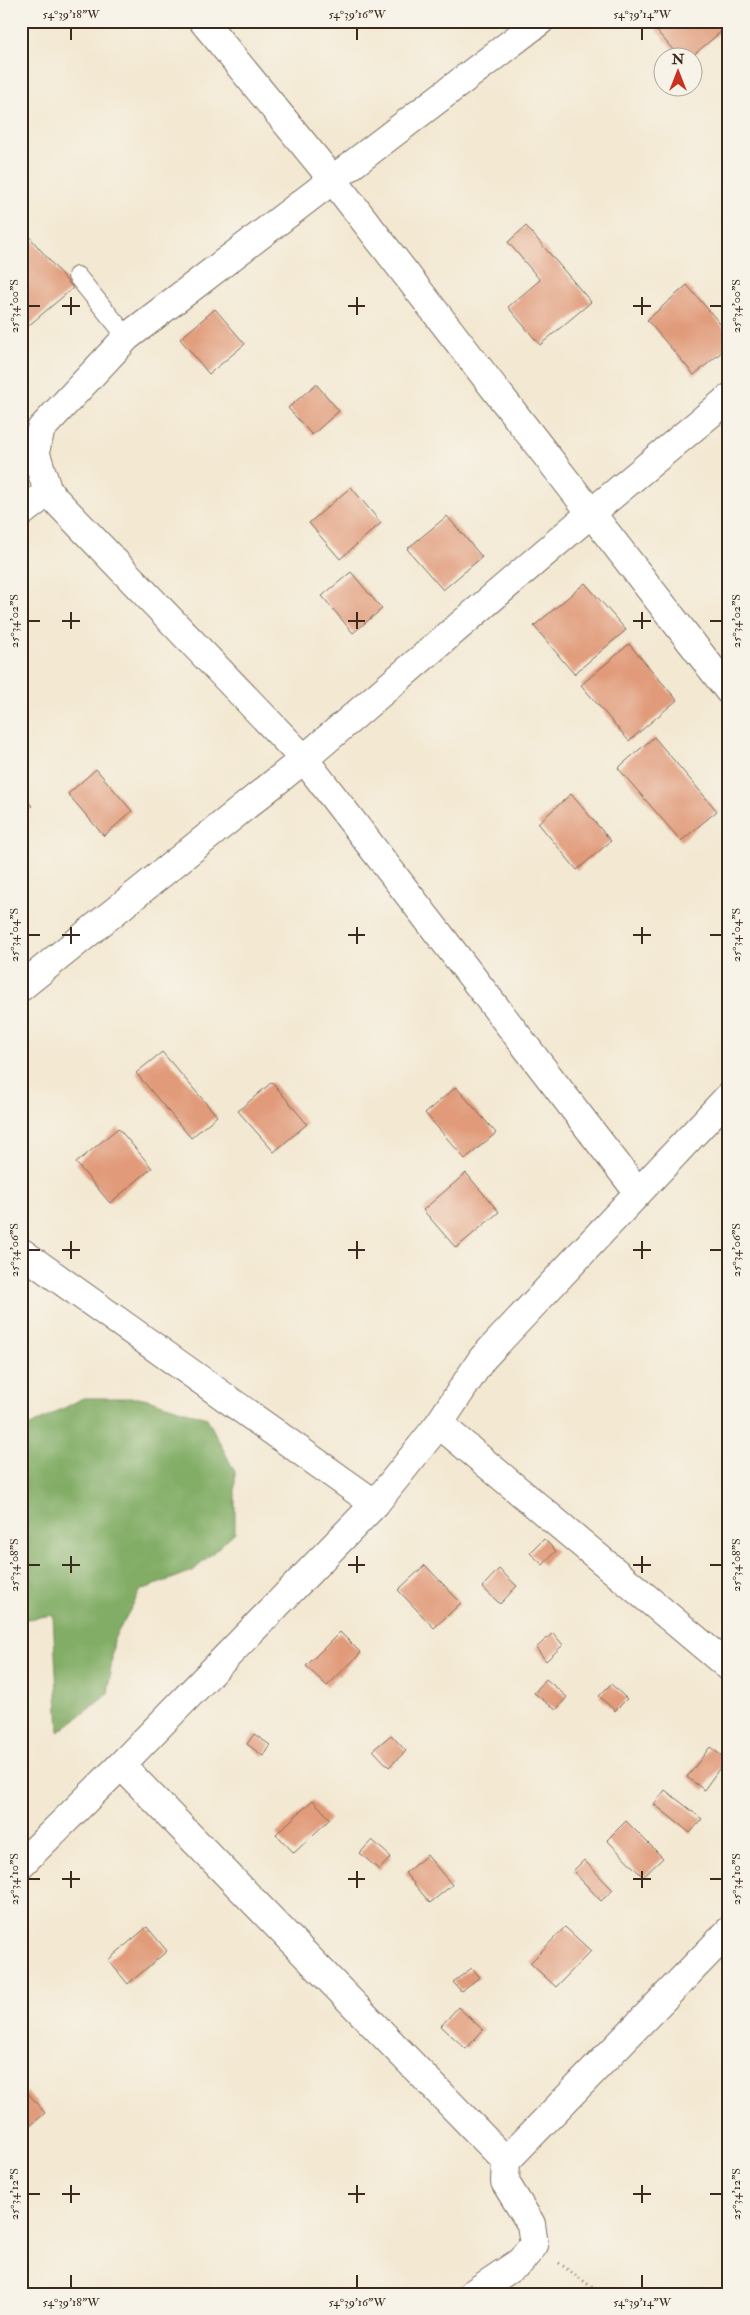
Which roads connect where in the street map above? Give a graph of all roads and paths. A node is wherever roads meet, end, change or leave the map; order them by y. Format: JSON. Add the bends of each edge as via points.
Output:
{"nodes":[{"id":1,"x":204,"y":21,"type":"edge"},
{"id":2,"x":540,"y":21,"type":"edge"},
{"id":3,"x":333,"y":180,"type":"junction"},
{"id":4,"x":77,"y":276,"type":"dead end"},
{"id":5,"x":127,"y":337,"type":"junction"},
{"id":6,"x":729,"y":398,"type":"edge"},
{"id":7,"x":48,"y":492,"type":"junction"},
{"id":8,"x":21,"y":513,"type":"edge"},
{"id":9,"x":590,"y":514,"type":"junction"},
{"id":10,"x":729,"y":691,"type":"edge"},
{"id":11,"x":304,"y":759,"type":"junction"},
{"id":12,"x":21,"y":988,"type":"edge"},
{"id":13,"x":729,"y":1096,"type":"edge"},
{"id":14,"x":638,"y":1192,"type":"junction"},
{"id":15,"x":21,"y":1252,"type":"edge"},
{"id":16,"x":439,"y":1424,"type":"junction"},
{"id":17,"x":375,"y":1504,"type":"junction"},
{"id":18,"x":729,"y":1667,"type":"edge"},
{"id":19,"x":121,"y":1765,"type":"junction"},
{"id":20,"x":21,"y":1864,"type":"edge"},
{"id":21,"x":729,"y":1931,"type":"edge"},
{"id":22,"x":506,"y":2161,"type":"junction"},
{"id":23,"x":534,"y":2244,"type":"junction"},
{"id":24,"x":472,"y":2294,"type":"edge"},
{"id":25,"x":601,"y":2294,"type":"edge"}],
"edges":[{"from":1,"to":3,"type":"street"},
{"from":2,"to":3,"type":"street"},
{"from":3,"to":5,"type":"street"},
{"from":3,"to":9,"type":"street"},
{"from":4,"to":5,"type":"lane"},
{"from":5,"to":7,"type":"street","via":[[41,429],[35,451]]},
{"from":6,"to":9,"type":"street"},
{"from":7,"to":8,"type":"street"},
{"from":7,"to":11,"type":"street"},
{"from":9,"to":10,"type":"street"},
{"from":9,"to":11,"type":"street"},
{"from":11,"to":12,"type":"street"},
{"from":11,"to":14,"type":"street"},
{"from":13,"to":14,"type":"street"},
{"from":14,"to":16,"type":"street","via":[[482,1359]]},
{"from":15,"to":17,"type":"street"},
{"from":16,"to":17,"type":"street"},
{"from":16,"to":18,"type":"street"},
{"from":17,"to":19,"type":"street"},
{"from":19,"to":20,"type":"street"},
{"from":19,"to":22,"type":"street"},
{"from":21,"to":22,"type":"street"},
{"from":22,"to":23,"type":"street","via":[[505,2182],[531,2224]]},
{"from":23,"to":24,"type":"street","via":[[520,2262]]},
{"from":23,"to":25,"type":"path"}]}
